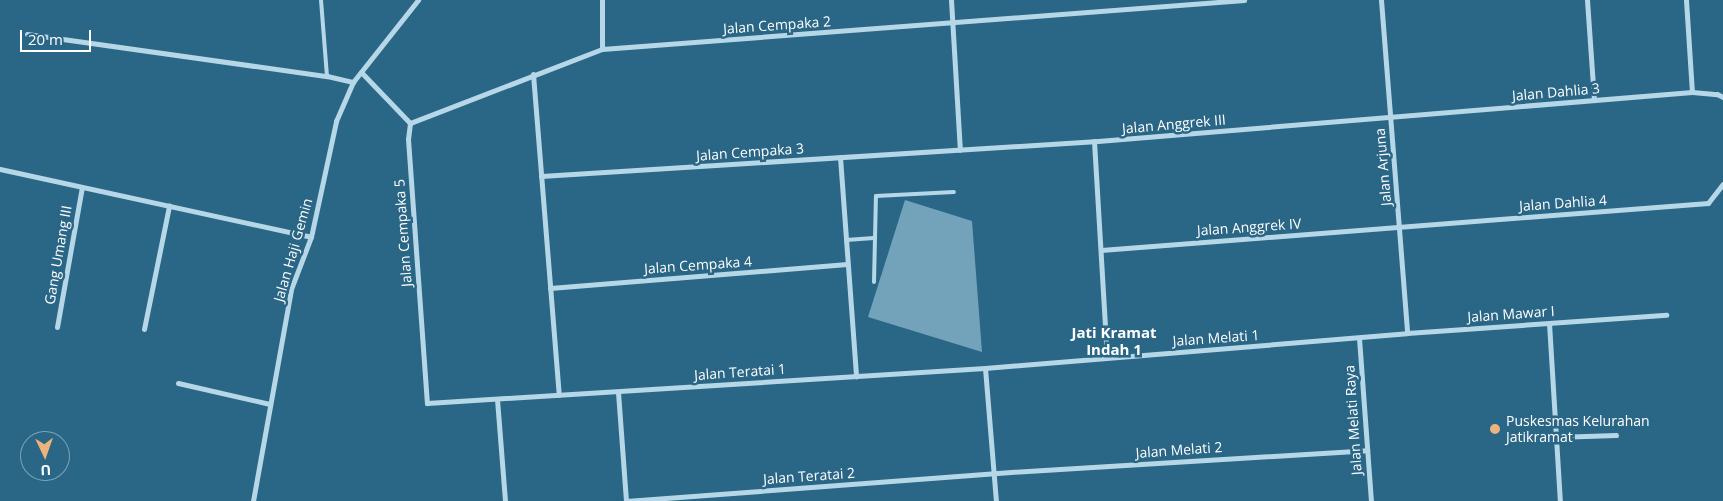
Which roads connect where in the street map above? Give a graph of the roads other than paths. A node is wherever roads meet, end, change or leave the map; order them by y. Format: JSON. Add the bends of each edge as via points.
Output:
{"nodes":[{"id":1,"x":321,"y":0,"type":"edge"},
{"id":2,"x":418,"y":0,"type":"edge"},
{"id":3,"x":602,"y":0,"type":"edge"},
{"id":4,"x":951,"y":0,"type":"edge"},
{"id":5,"x":1244,"y":0,"type":"edge"},
{"id":6,"x":1381,"y":0,"type":"edge"},
{"id":7,"x":1587,"y":0,"type":"edge"},
{"id":8,"x":1686,"y":0,"type":"edge"},
{"id":9,"x":953,"y":23,"type":"junction"},
{"id":10,"x":27,"y":34,"type":"dead end"},
{"id":11,"x":602,"y":49,"type":"junction"},
{"id":12,"x":361,"y":72,"type":"junction"},
{"id":13,"x":533,"y":74,"type":"junction"},
{"id":14,"x":327,"y":76,"type":"junction"},
{"id":15,"x":353,"y":82,"type":"junction"},
{"id":16,"x":1692,"y":92,"type":"junction"},
{"id":17,"x":1723,"y":96,"type":"edge"},
{"id":18,"x":1594,"y":100,"type":"junction"},
{"id":19,"x":1390,"y":118,"type":"junction"},
{"id":20,"x":410,"y":123,"type":"junction"},
{"id":21,"x":1094,"y":141,"type":"junction"},
{"id":22,"x":960,"y":150,"type":"junction"},
{"id":23,"x":840,"y":158,"type":"junction"},
{"id":24,"x":0,"y":169,"type":"edge"},
{"id":25,"x":541,"y":176,"type":"junction"},
{"id":26,"x":1723,"y":186,"type":"edge"},
{"id":27,"x":82,"y":187,"type":"junction"},
{"id":28,"x":954,"y":192,"type":"dead end"},
{"id":29,"x":169,"y":206,"type":"junction"},
{"id":30,"x":1399,"y":226,"type":"junction"},
{"id":31,"x":311,"y":237,"type":"junction"},
{"id":32,"x":874,"y":238,"type":"junction"},
{"id":33,"x":846,"y":240,"type":"junction"},
{"id":34,"x":1101,"y":250,"type":"junction"},
{"id":35,"x":848,"y":264,"type":"junction"},
{"id":36,"x":874,"y":282,"type":"dead end"},
{"id":37,"x":550,"y":288,"type":"junction"},
{"id":38,"x":1666,"y":315,"type":"dead end"},
{"id":39,"x":1548,"y":323,"type":"junction"},
{"id":40,"x":57,"y":327,"type":"dead end"},
{"id":41,"x":144,"y":329,"type":"dead end"},
{"id":42,"x":1407,"y":333,"type":"junction"},
{"id":43,"x":1359,"y":338,"type":"junction"},
{"id":44,"x":1107,"y":357,"type":"junction"},
{"id":45,"x":985,"y":368,"type":"junction"},
{"id":46,"x":856,"y":376,"type":"junction"},
{"id":47,"x":178,"y":383,"type":"dead end"},
{"id":48,"x":618,"y":392,"type":"junction"},
{"id":49,"x":559,"y":395,"type":"junction"},
{"id":50,"x":497,"y":399,"type":"junction"},
{"id":51,"x":270,"y":404,"type":"junction"},
{"id":52,"x":1616,"y":435,"type":"dead end"},
{"id":53,"x":1555,"y":437,"type":"junction"},
{"id":54,"x":1367,"y":450,"type":"junction"},
{"id":55,"x":993,"y":473,"type":"junction"},
{"id":56,"x":253,"y":501,"type":"edge"},
{"id":57,"x":504,"y":501,"type":"edge"},
{"id":58,"x":626,"y":501,"type":"edge"},
{"id":59,"x":996,"y":501,"type":"edge"},
{"id":60,"x":1371,"y":501,"type":"edge"},
{"id":61,"x":1560,"y":501,"type":"edge"}],
"edges":[{"from":1,"to":14,"type":"lane"},
{"from":2,"to":12,"type":"street","name":"Jalan Haji Gemin"},
{"from":3,"to":11,"type":"street"},
{"from":4,"to":9,"type":"street"},
{"from":5,"to":9,"type":"street","name":"Jalan Cempaka 2"},
{"from":6,"to":19,"type":"street","name":"Jalan Arjuna"},
{"from":7,"to":18,"type":"street"},
{"from":8,"to":16,"type":"street"},
{"from":9,"to":11,"type":"street","name":"Jalan Cempaka 2"},
{"from":9,"to":22,"type":"street"},
{"from":10,"to":14,"type":"street"},
{"from":11,"to":13,"type":"street","name":"Jalan Cempaka 2"},
{"from":12,"to":15,"type":"street","name":"Jalan Haji Gemin"},
{"from":12,"to":20,"type":"street"},
{"from":13,"to":20,"type":"street"},
{"from":13,"to":25,"type":"street"},
{"from":14,"to":15,"type":"street"},
{"from":15,"to":31,"type":"street","name":"Jalan Haji Gemin","via":[[336,121]]},
{"from":16,"to":17,"type":"street","name":"Jalan Dahlia 3"},
{"from":16,"to":18,"type":"street","name":"Jalan Dahlia 3"},
{"from":18,"to":19,"type":"street","name":"Jalan Dahlia 3"},
{"from":19,"to":21,"type":"street","name":"Jalan Anggrek III"},
{"from":19,"to":30,"type":"street","name":"Jalan Arjuna"},
{"from":20,"to":50,"type":"street","name":"Jalan Cempaka 5","via":[[408,139],[427,403]]},
{"from":21,"to":22,"type":"street","name":"Jalan Anggrek III"},
{"from":21,"to":34,"type":"street"},
{"from":22,"to":23,"type":"street","name":"Jalan Cempaka 3"},
{"from":23,"to":25,"type":"street","name":"Jalan Cempaka 3"},
{"from":23,"to":33,"type":"street"},
{"from":24,"to":27,"type":"street"},
{"from":25,"to":37,"type":"street"},
{"from":26,"to":30,"type":"street","name":"Jalan Dahlia 4","via":[[1708,203]]},
{"from":27,"to":29,"type":"street"},
{"from":27,"to":40,"type":"street","name":"Gang Umang III"},
{"from":28,"to":32,"type":"lane","via":[[876,196]]},
{"from":29,"to":31,"type":"street"},
{"from":29,"to":41,"type":"street"},
{"from":30,"to":34,"type":"street","name":"Jalan Anggrek IV"},
{"from":30,"to":42,"type":"street","name":"Jalan Arjuna"},
{"from":31,"to":51,"type":"street","name":"Jalan Haji Gemin","via":[[291,289]]},
{"from":32,"to":33,"type":"lane"},
{"from":32,"to":36,"type":"lane"},
{"from":33,"to":35,"type":"street"},
{"from":34,"to":44,"type":"street"},
{"from":35,"to":37,"type":"street","name":"Jalan Cempaka 4"},
{"from":35,"to":46,"type":"street"},
{"from":37,"to":49,"type":"street"},
{"from":38,"to":39,"type":"street","name":"Jalan Mawar I"},
{"from":39,"to":42,"type":"street","name":"Jalan Mawar I"},
{"from":39,"to":53,"type":"street"},
{"from":42,"to":43,"type":"street","name":"Jalan Mawar I"},
{"from":43,"to":44,"type":"street","name":"Jalan Melati 1"},
{"from":43,"to":54,"type":"street","name":"Jalan Melati Raya"},
{"from":44,"to":45,"type":"street","name":"Jalan Melati 1"},
{"from":45,"to":46,"type":"street","name":"Jalan Teratai 1"},
{"from":45,"to":55,"type":"street"},
{"from":46,"to":48,"type":"street","name":"Jalan Teratai 1"},
{"from":47,"to":51,"type":"street"},
{"from":48,"to":49,"type":"street","name":"Jalan Teratai 1"},
{"from":48,"to":58,"type":"street"},
{"from":49,"to":50,"type":"street","name":"Jalan Teratai 1"},
{"from":50,"to":57,"type":"street"},
{"from":51,"to":56,"type":"street","name":"Jalan Haji Gemin"},
{"from":52,"to":53,"type":"street"},
{"from":53,"to":61,"type":"street"},
{"from":54,"to":55,"type":"street","name":"Jalan Melati 2"},
{"from":54,"to":60,"type":"street","name":"Jalan Melati Raya"},
{"from":55,"to":58,"type":"street","name":"Jalan Teratai 2"},
{"from":55,"to":59,"type":"street"}]}
